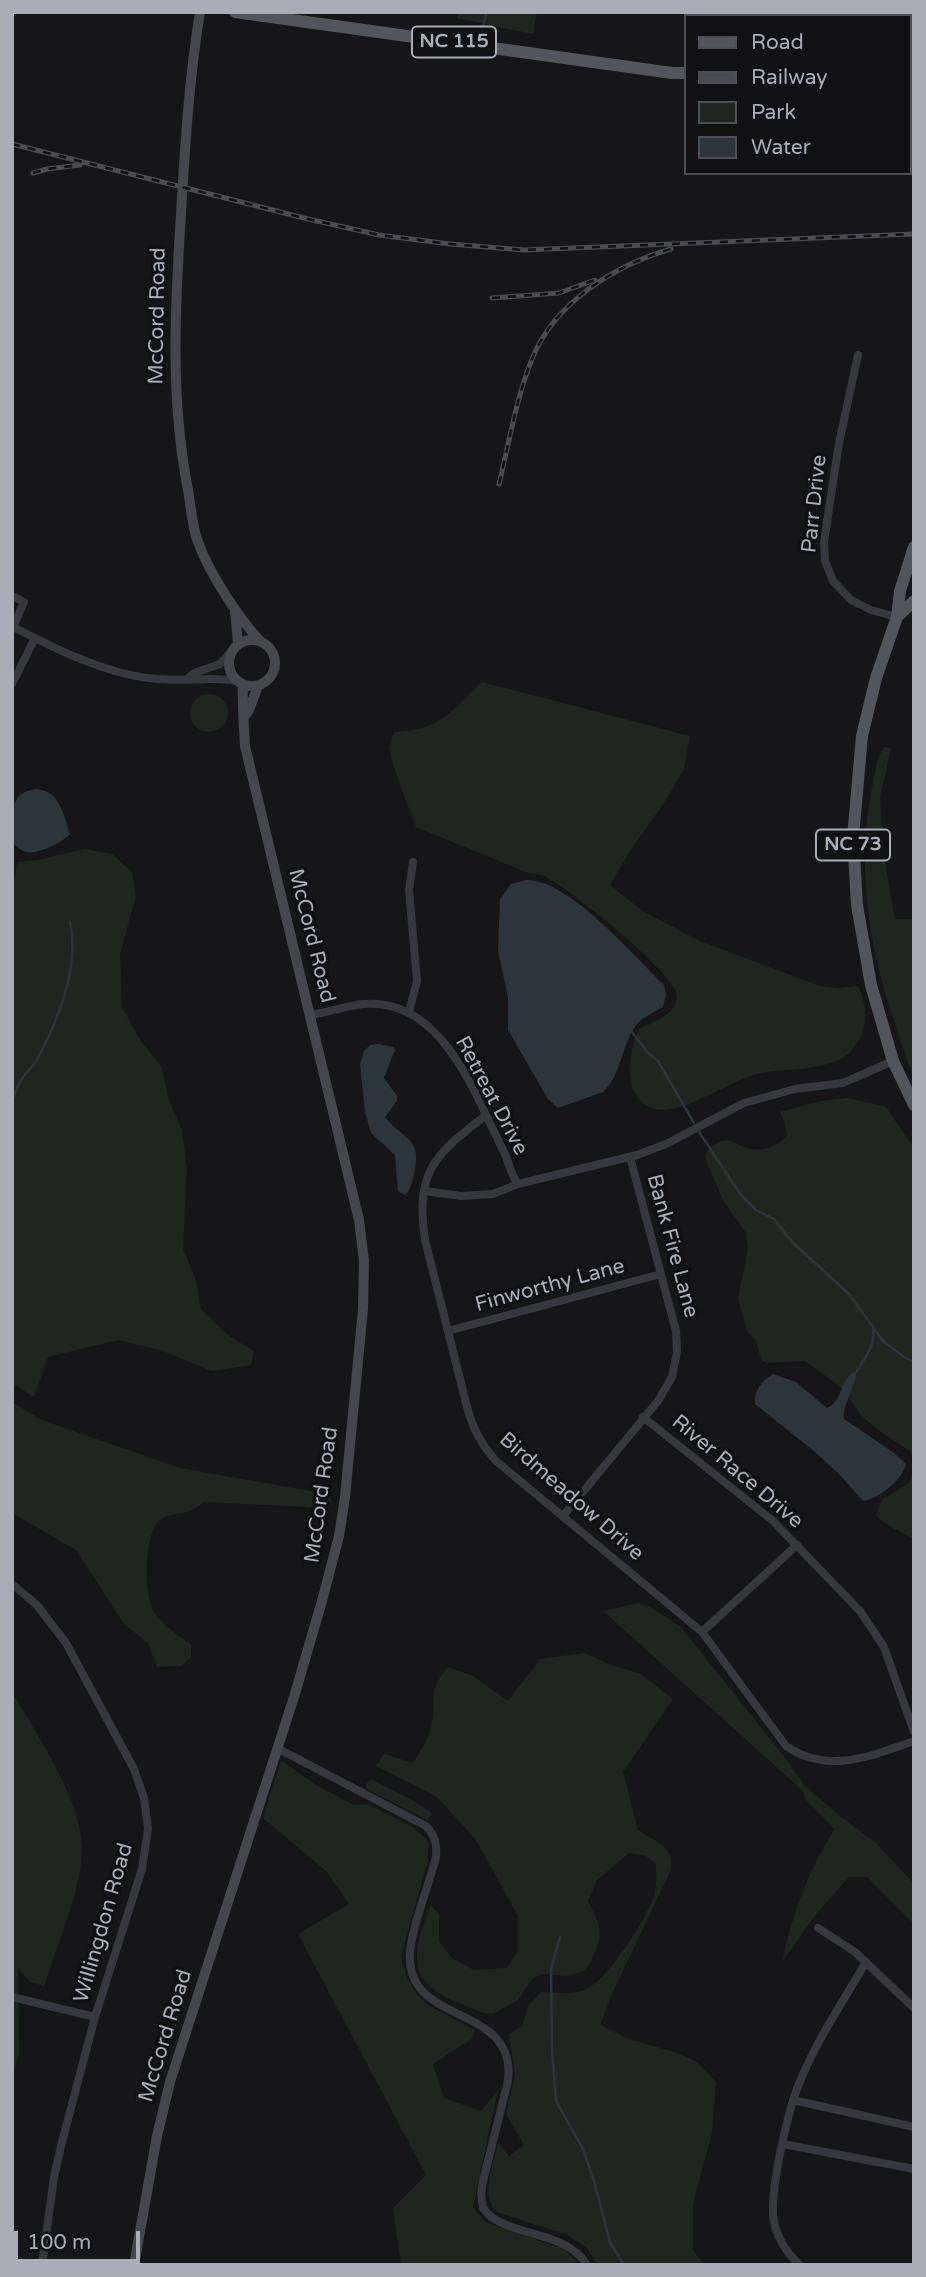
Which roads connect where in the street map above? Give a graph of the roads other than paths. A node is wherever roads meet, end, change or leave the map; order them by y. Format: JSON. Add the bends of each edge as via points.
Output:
{"nodes":[{"id":1,"x":200,"y":12,"type":"edge"},
{"id":2,"x":234,"y":12,"type":"edge"},
{"id":3,"x":672,"y":73,"type":"junction"},
{"id":4,"x":684,"y":73,"type":"edge"},
{"id":5,"x":684,"y":78,"type":"edge"},
{"id":6,"x":858,"y":355,"type":"dead end"},
{"id":7,"x":914,"y":547,"type":"edge"},
{"id":8,"x":12,"y":596,"type":"edge"},
{"id":9,"x":914,"y":601,"type":"edge"},
{"id":10,"x":236,"y":611,"type":"junction"},
{"id":11,"x":897,"y":617,"type":"junction"},
{"id":12,"x":35,"y":638,"type":"junction"},
{"id":13,"x":260,"y":641,"type":"junction"},
{"id":14,"x":235,"y":647,"type":"junction"},
{"id":15,"x":188,"y":678,"type":"junction"},
{"id":16,"x":240,"y":682,"type":"junction"},
{"id":17,"x":12,"y":684,"type":"edge"},
{"id":18,"x":258,"y":686,"type":"junction"},
{"id":19,"x":244,"y":717,"type":"junction"},
{"id":20,"x":413,"y":862,"type":"dead end"},
{"id":21,"x":409,"y":1012,"type":"junction"},
{"id":22,"x":311,"y":1015,"type":"junction"},
{"id":23,"x":893,"y":1061,"type":"junction"},
{"id":24,"x":914,"y":1105,"type":"edge"},
{"id":25,"x":485,"y":1116,"type":"junction"},
{"id":26,"x":630,"y":1157,"type":"junction"},
{"id":27,"x":517,"y":1184,"type":"junction"},
{"id":28,"x":425,"y":1191,"type":"junction"},
{"id":29,"x":661,"y":1274,"type":"junction"},
{"id":30,"x":448,"y":1331,"type":"junction"},
{"id":31,"x":643,"y":1417,"type":"junction"},
{"id":32,"x":563,"y":1516,"type":"junction"},
{"id":33,"x":797,"y":1545,"type":"junction"},
{"id":34,"x":12,"y":1584,"type":"edge"},
{"id":35,"x":702,"y":1632,"type":"junction"},
{"id":36,"x":914,"y":1732,"type":"edge"},
{"id":37,"x":914,"y":1741,"type":"edge"},
{"id":38,"x":277,"y":1748,"type":"junction"},
{"id":39,"x":818,"y":1928,"type":"dead end"},
{"id":40,"x":866,"y":1962,"type":"junction"},
{"id":41,"x":12,"y":1997,"type":"edge"},
{"id":42,"x":914,"y":2008,"type":"edge"},
{"id":43,"x":95,"y":2017,"type":"junction"},
{"id":44,"x":793,"y":2101,"type":"junction"},
{"id":45,"x":914,"y":2127,"type":"edge"},
{"id":46,"x":783,"y":2144,"type":"junction"},
{"id":47,"x":914,"y":2169,"type":"edge"},
{"id":48,"x":42,"y":2265,"type":"edge"},
{"id":49,"x":134,"y":2265,"type":"edge"},
{"id":50,"x":587,"y":2265,"type":"edge"},
{"id":51,"x":800,"y":2265,"type":"edge"}],
"edges":[{"from":1,"to":10,"type":"street","name":"McCord Road","via":[[181,200],[175,393],[198,542]]},
{"from":2,"to":3,"type":"main road","number":"NC 115"},
{"from":3,"to":4,"type":"main road","number":"NC 115"},
{"from":3,"to":5,"type":"main road","number":"NC 115"},
{"from":6,"to":11,"type":"street","name":"Parr Drive","via":[[839,443],[824,551],[830,575],[844,594],[860,606]]},
{"from":7,"to":11,"type":"main road","number":"NC 73"},
{"from":8,"to":12,"type":"street","via":[[24,602],[13,627]]},
{"from":9,"to":11,"type":"main road","number":"NC 73"},
{"from":10,"to":13,"type":"street","name":"McCord Road"},
{"from":10,"to":14,"type":"street","name":"McCord Road"},
{"from":11,"to":23,"type":"main road","number":"NC 73","via":[[862,736],[853,837],[864,956]]},
{"from":12,"to":15,"type":"street","via":[[151,679]]},
{"from":12,"to":17,"type":"street"},
{"from":13,"to":14,"type":"street","via":[[247,640]]},
{"from":13,"to":18,"type":"street","name":"McCord Road","via":[[271,649],[275,662],[271,678]]},
{"from":14,"to":15,"type":"street","via":[[220,664]]},
{"from":14,"to":16,"type":"street","name":"McCord Road","via":[[229,664]]},
{"from":15,"to":16,"type":"street"},
{"from":16,"to":18,"type":"street"},
{"from":16,"to":19,"type":"street","name":"McCord Road"},
{"from":18,"to":19,"type":"street","name":"McCord Road"},
{"from":19,"to":22,"type":"street","name":"McCord Road","via":[[245,746]]},
{"from":20,"to":21,"type":"street","via":[[409,890],[418,981]]},
{"from":21,"to":22,"type":"street","name":"Retreat Drive","via":[[364,1004]]},
{"from":21,"to":25,"type":"street","name":"Retreat Drive","via":[[445,1043]]},
{"from":22,"to":38,"type":"street","name":"McCord Road","via":[[359,1220],[363,1309],[339,1536]]},
{"from":23,"to":24,"type":"main road","number":"NC 73"},
{"from":23,"to":26,"type":"street","via":[[843,1083],[744,1103]]},
{"from":25,"to":27,"type":"street","name":"Retreat Drive"},
{"from":25,"to":28,"type":"street","name":"Birdmeadow Drive","via":[[435,1160]]},
{"from":26,"to":27,"type":"street"},
{"from":26,"to":29,"type":"street","name":"Bank Fire Lane"},
{"from":27,"to":28,"type":"street","via":[[475,1196]]},
{"from":28,"to":30,"type":"street","name":"Birdmeadow Drive","via":[[425,1240]]},
{"from":29,"to":30,"type":"street","name":"Finworthy Lane"},
{"from":29,"to":31,"type":"street","name":"Bank Fire Lane","via":[[677,1352],[673,1377]]},
{"from":30,"to":32,"type":"street","name":"Birdmeadow Drive","via":[[475,1433],[496,1461]]},
{"from":31,"to":32,"type":"street","name":"Bank Fire Lane"},
{"from":31,"to":33,"type":"street","name":"River Race Drive"},
{"from":32,"to":35,"type":"street","name":"Birdmeadow Drive"},
{"from":33,"to":35,"type":"street"},
{"from":33,"to":36,"type":"street","name":"River Race Drive","via":[[876,1633]]},
{"from":34,"to":43,"type":"street","name":"Willingdon Road","via":[[37,1605],[61,1636],[131,1762],[144,1798],[148,1829],[144,1861]]},
{"from":35,"to":37,"type":"street","name":"Birdmeadow Drive","via":[[786,1746],[797,1754],[836,1763]]},
{"from":38,"to":49,"type":"street","name":"McCord Road","via":[[170,2082]]},
{"from":38,"to":50,"type":"street","via":[[426,1826],[434,1835],[436,1857],[409,1956],[412,1974],[430,1998],[493,2034],[504,2047],[509,2064],[483,2181],[483,2208],[497,2221],[565,2245]]},
{"from":39,"to":40,"type":"street"},
{"from":40,"to":42,"type":"street"},
{"from":40,"to":44,"type":"street","via":[[801,2077]]},
{"from":41,"to":43,"type":"street"},
{"from":43,"to":48,"type":"street","name":"Willingdon Road","via":[[54,2177]]},
{"from":44,"to":45,"type":"street"},
{"from":44,"to":46,"type":"street"},
{"from":46,"to":47,"type":"street"},
{"from":46,"to":51,"type":"street","via":[[773,2216],[779,2236]]}]}
